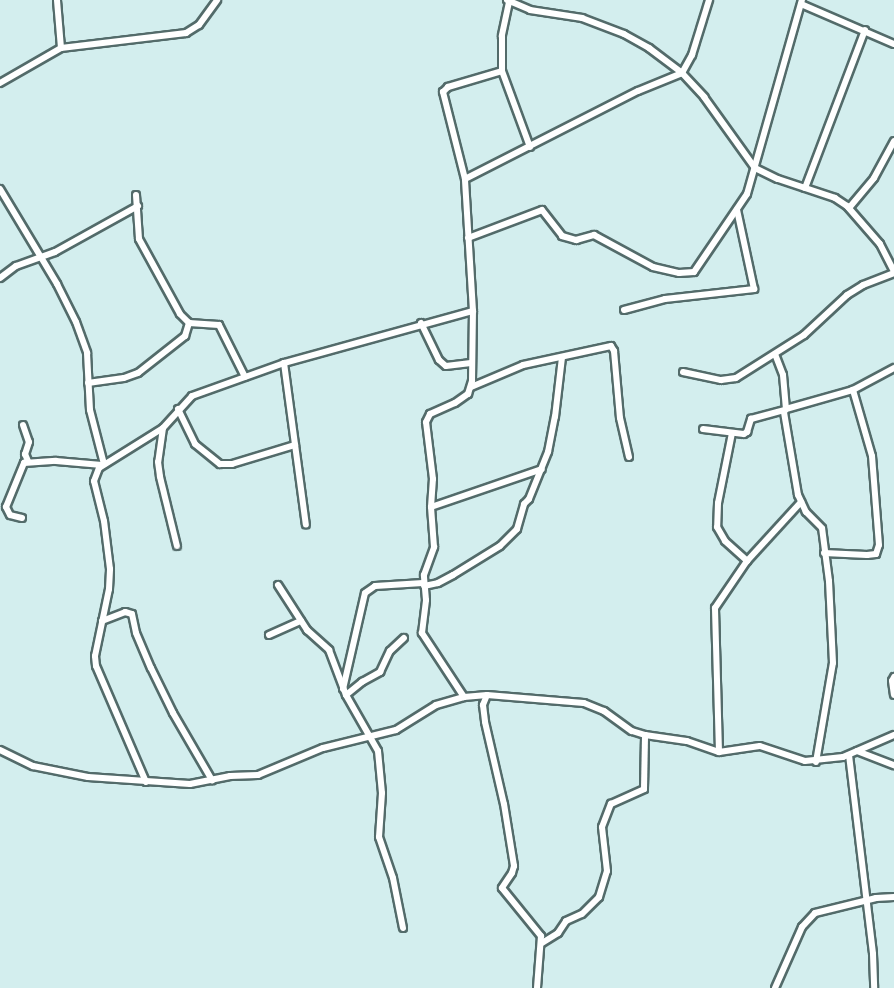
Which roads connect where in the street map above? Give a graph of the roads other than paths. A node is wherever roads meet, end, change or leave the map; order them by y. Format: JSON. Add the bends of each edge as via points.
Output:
{"nodes":[{"id":1,"x":57,"y":0,"type":"edge"},
{"id":2,"x":217,"y":0,"type":"edge"},
{"id":3,"x":709,"y":0,"type":"edge"},
{"id":4,"x":508,"y":1,"type":"edge"},
{"id":5,"x":802,"y":2,"type":"edge"},
{"id":6,"x":865,"y":30,"type":"junction"},
{"id":7,"x":894,"y":44,"type":"edge"},
{"id":8,"x":61,"y":48,"type":"junction"},
{"id":9,"x":502,"y":70,"type":"junction"},
{"id":10,"x":682,"y":73,"type":"junction"},
{"id":11,"x":0,"y":83,"type":"edge"},
{"id":12,"x":894,"y":141,"type":"edge"},
{"id":13,"x":530,"y":147,"type":"junction"},
{"id":14,"x":755,"y":168,"type":"junction"},
{"id":15,"x":465,"y":178,"type":"junction"},
{"id":16,"x":805,"y":188,"type":"junction"},
{"id":17,"x":0,"y":189,"type":"edge"},
{"id":18,"x":136,"y":195,"type":"dead end"},
{"id":19,"x":138,"y":206,"type":"junction"},
{"id":20,"x":849,"y":208,"type":"junction"},
{"id":21,"x":737,"y":210,"type":"junction"},
{"id":22,"x":468,"y":238,"type":"junction"},
{"id":23,"x":40,"y":259,"type":"junction"},
{"id":24,"x":894,"y":272,"type":"edge"},
{"id":25,"x":0,"y":278,"type":"edge"},
{"id":26,"x":624,"y":310,"type":"dead end"},
{"id":27,"x":473,"y":311,"type":"junction"},
{"id":28,"x":189,"y":323,"type":"junction"},
{"id":29,"x":421,"y":323,"type":"junction"},
{"id":30,"x":775,"y":354,"type":"junction"},
{"id":31,"x":562,"y":357,"type":"junction"},
{"id":32,"x":284,"y":363,"type":"junction"},
{"id":33,"x":471,"y":363,"type":"junction"},
{"id":34,"x":894,"y":368,"type":"edge"},
{"id":35,"x":683,"y":372,"type":"dead end"},
{"id":36,"x":245,"y":377,"type":"junction"},
{"id":37,"x":88,"y":383,"type":"junction"},
{"id":38,"x":471,"y":387,"type":"junction"},
{"id":39,"x":853,"y":390,"type":"junction"},
{"id":40,"x":178,"y":409,"type":"junction"},
{"id":41,"x":785,"y":410,"type":"junction"},
{"id":42,"x":23,"y":425,"type":"dead end"},
{"id":43,"x":163,"y":428,"type":"junction"},
{"id":44,"x":703,"y":429,"type":"dead end"},
{"id":45,"x":732,"y":433,"type":"junction"},
{"id":46,"x":294,"y":445,"type":"junction"},
{"id":47,"x":629,"y":457,"type":"dead end"},
{"id":48,"x":28,"y":461,"type":"junction"},
{"id":49,"x":103,"y":464,"type":"junction"},
{"id":50,"x":542,"y":469,"type":"junction"},
{"id":51,"x":801,"y":502,"type":"junction"},
{"id":52,"x":431,"y":507,"type":"junction"},
{"id":53,"x":22,"y":518,"type":"dead end"},
{"id":54,"x":306,"y":525,"type":"dead end"},
{"id":55,"x":177,"y":546,"type":"dead end"},
{"id":56,"x":824,"y":553,"type":"junction"},
{"id":57,"x":747,"y":561,"type":"junction"},
{"id":58,"x":424,"y":584,"type":"junction"},
{"id":59,"x":278,"y":585,"type":"dead end"},
{"id":60,"x":102,"y":621,"type":"junction"},
{"id":61,"x":301,"y":621,"type":"junction"},
{"id":62,"x":268,"y":635,"type":"dead end"},
{"id":63,"x":404,"y":638,"type":"dead end"},
{"id":64,"x":894,"y":677,"type":"edge"},
{"id":65,"x":345,"y":692,"type":"junction"},
{"id":66,"x":487,"y":695,"type":"junction"},
{"id":67,"x":894,"y":695,"type":"edge"},
{"id":68,"x":464,"y":697,"type":"junction"},
{"id":69,"x":645,"y":735,"type":"junction"},
{"id":70,"x":894,"y":735,"type":"edge"},
{"id":71,"x":371,"y":736,"type":"junction"},
{"id":72,"x":0,"y":750,"type":"edge"},
{"id":73,"x":857,"y":751,"type":"junction"},
{"id":74,"x":719,"y":752,"type":"junction"},
{"id":75,"x":849,"y":755,"type":"junction"},
{"id":76,"x":816,"y":762,"type":"junction"},
{"id":77,"x":894,"y":765,"type":"edge"},
{"id":78,"x":212,"y":780,"type":"junction"},
{"id":79,"x":146,"y":782,"type":"junction"},
{"id":80,"x":894,"y":897,"type":"edge"},
{"id":81,"x":865,"y":900,"type":"junction"},
{"id":82,"x":403,"y":928,"type":"dead end"},
{"id":83,"x":542,"y":943,"type":"junction"},
{"id":84,"x":537,"y":988,"type":"edge"},
{"id":85,"x":775,"y":988,"type":"edge"},
{"id":86,"x":874,"y":988,"type":"edge"}],
"edges":[{"from":1,"to":8,"type":"street"},
{"from":2,"to":8,"type":"street","via":[[199,26],[186,33]]},
{"from":3,"to":10,"type":"street","via":[[692,55]]},
{"from":4,"to":9,"type":"street"},
{"from":4,"to":10,"type":"street","via":[[530,10],[582,18],[624,34]]},
{"from":5,"to":6,"type":"street"},
{"from":5,"to":14,"type":"street"},
{"from":6,"to":7,"type":"street"},
{"from":6,"to":16,"type":"street"},
{"from":8,"to":11,"type":"street"},
{"from":9,"to":13,"type":"street"},
{"from":9,"to":15,"type":"street","via":[[443,92]]},
{"from":10,"to":13,"type":"street","via":[[638,91]]},
{"from":10,"to":14,"type":"street"},
{"from":12,"to":20,"type":"street","via":[[873,178]]},
{"from":13,"to":15,"type":"street"},
{"from":14,"to":16,"type":"street"},
{"from":14,"to":21,"type":"street"},
{"from":15,"to":22,"type":"street"},
{"from":16,"to":20,"type":"street","via":[[835,198]]},
{"from":17,"to":23,"type":"street"},
{"from":18,"to":19,"type":"street"},
{"from":19,"to":23,"type":"street"},
{"from":19,"to":28,"type":"street","via":[[139,239],[180,314]]},
{"from":20,"to":24,"type":"street","via":[[879,244]]},
{"from":21,"to":22,"type":"street","via":[[693,273],[653,267],[594,236],[576,240],[562,236],[542,210]]},
{"from":21,"to":26,"type":"street","via":[[754,289],[665,299]]},
{"from":22,"to":27,"type":"street"},
{"from":23,"to":25,"type":"street","via":[[16,266]]},
{"from":23,"to":37,"type":"street","via":[[76,322],[87,353]]},
{"from":24,"to":30,"type":"street","via":[[847,295],[804,335]]},
{"from":27,"to":29,"type":"street"},
{"from":27,"to":33,"type":"street"},
{"from":28,"to":36,"type":"street","via":[[219,325]]},
{"from":28,"to":37,"type":"street","via":[[185,336],[138,373]]},
{"from":29,"to":32,"type":"street"},
{"from":29,"to":33,"type":"street","via":[[439,360],[446,366]]},
{"from":30,"to":35,"type":"street","via":[[729,381]]},
{"from":30,"to":41,"type":"street","via":[[783,375]]},
{"from":31,"to":38,"type":"street","via":[[523,365]]},
{"from":31,"to":47,"type":"street","via":[[613,348],[620,418]]},
{"from":31,"to":50,"type":"street","via":[[555,417]]},
{"from":32,"to":36,"type":"street"},
{"from":32,"to":46,"type":"street"},
{"from":33,"to":38,"type":"street"},
{"from":34,"to":39,"type":"street"},
{"from":36,"to":40,"type":"street","via":[[192,396]]},
{"from":37,"to":49,"type":"street"},
{"from":38,"to":52,"type":"street","via":[[455,404],[427,417],[433,479]]},
{"from":39,"to":41,"type":"street"},
{"from":39,"to":56,"type":"street","via":[[872,456],[879,545],[876,554]]},
{"from":40,"to":43,"type":"street"},
{"from":40,"to":46,"type":"street","via":[[195,444],[220,464],[246,461]]},
{"from":41,"to":45,"type":"street","via":[[751,419],[746,434]]},
{"from":41,"to":51,"type":"street"},
{"from":42,"to":48,"type":"street","via":[[29,440],[25,454]]},
{"from":43,"to":49,"type":"street"},
{"from":43,"to":55,"type":"street","via":[[158,462]]},
{"from":44,"to":45,"type":"street"},
{"from":45,"to":57,"type":"street","via":[[717,527]]},
{"from":46,"to":54,"type":"street"},
{"from":48,"to":49,"type":"street"},
{"from":48,"to":53,"type":"street","via":[[20,470],[6,507],[10,515]]},
{"from":49,"to":60,"type":"street","via":[[94,481],[110,569]]},
{"from":50,"to":52,"type":"street"},
{"from":50,"to":58,"type":"street","via":[[524,504],[520,524],[500,546],[447,578]]},
{"from":51,"to":56,"type":"street","via":[[820,524]]},
{"from":51,"to":57,"type":"street"},
{"from":52,"to":58,"type":"street","via":[[435,547],[425,569]]},
{"from":56,"to":76,"type":"street","via":[[833,658]]},
{"from":57,"to":74,"type":"street","via":[[714,611]]},
{"from":58,"to":65,"type":"street","via":[[375,586],[365,593]]},
{"from":58,"to":68,"type":"street","via":[[423,638]]},
{"from":59,"to":61,"type":"street"},
{"from":60,"to":78,"type":"street","via":[[126,612],[132,614],[151,668]]},
{"from":60,"to":79,"type":"street","via":[[96,666]]},
{"from":61,"to":62,"type":"street"},
{"from":61,"to":65,"type":"street","via":[[329,650]]},
{"from":63,"to":65,"type":"street","via":[[388,653],[380,672]]},
{"from":64,"to":67,"type":"street"},
{"from":65,"to":71,"type":"street"},
{"from":66,"to":68,"type":"street"},
{"from":66,"to":69,"type":"street","via":[[584,703]]},
{"from":66,"to":83,"type":"street","via":[[483,705],[485,722],[514,866],[502,887],[533,924]]},
{"from":68,"to":71,"type":"street","via":[[436,705],[396,730]]},
{"from":69,"to":74,"type":"street","via":[[687,741]]},
{"from":69,"to":83,"type":"street","via":[[644,789],[611,804],[603,827],[607,871],[599,897]]},
{"from":70,"to":73,"type":"street"},
{"from":71,"to":78,"type":"street","via":[[323,748],[258,775]]},
{"from":71,"to":82,"type":"street","via":[[381,760],[379,837],[393,878]]},
{"from":72,"to":79,"type":"street","via":[[42,768]]},
{"from":73,"to":75,"type":"street"},
{"from":73,"to":77,"type":"street"},
{"from":74,"to":76,"type":"street","via":[[760,746]]},
{"from":75,"to":76,"type":"street"},
{"from":75,"to":81,"type":"street"},
{"from":78,"to":79,"type":"street","via":[[190,784]]},
{"from":80,"to":81,"type":"street"},
{"from":81,"to":85,"type":"street","via":[[811,916],[796,938]]},
{"from":81,"to":86,"type":"street"},
{"from":83,"to":84,"type":"street"}]}
